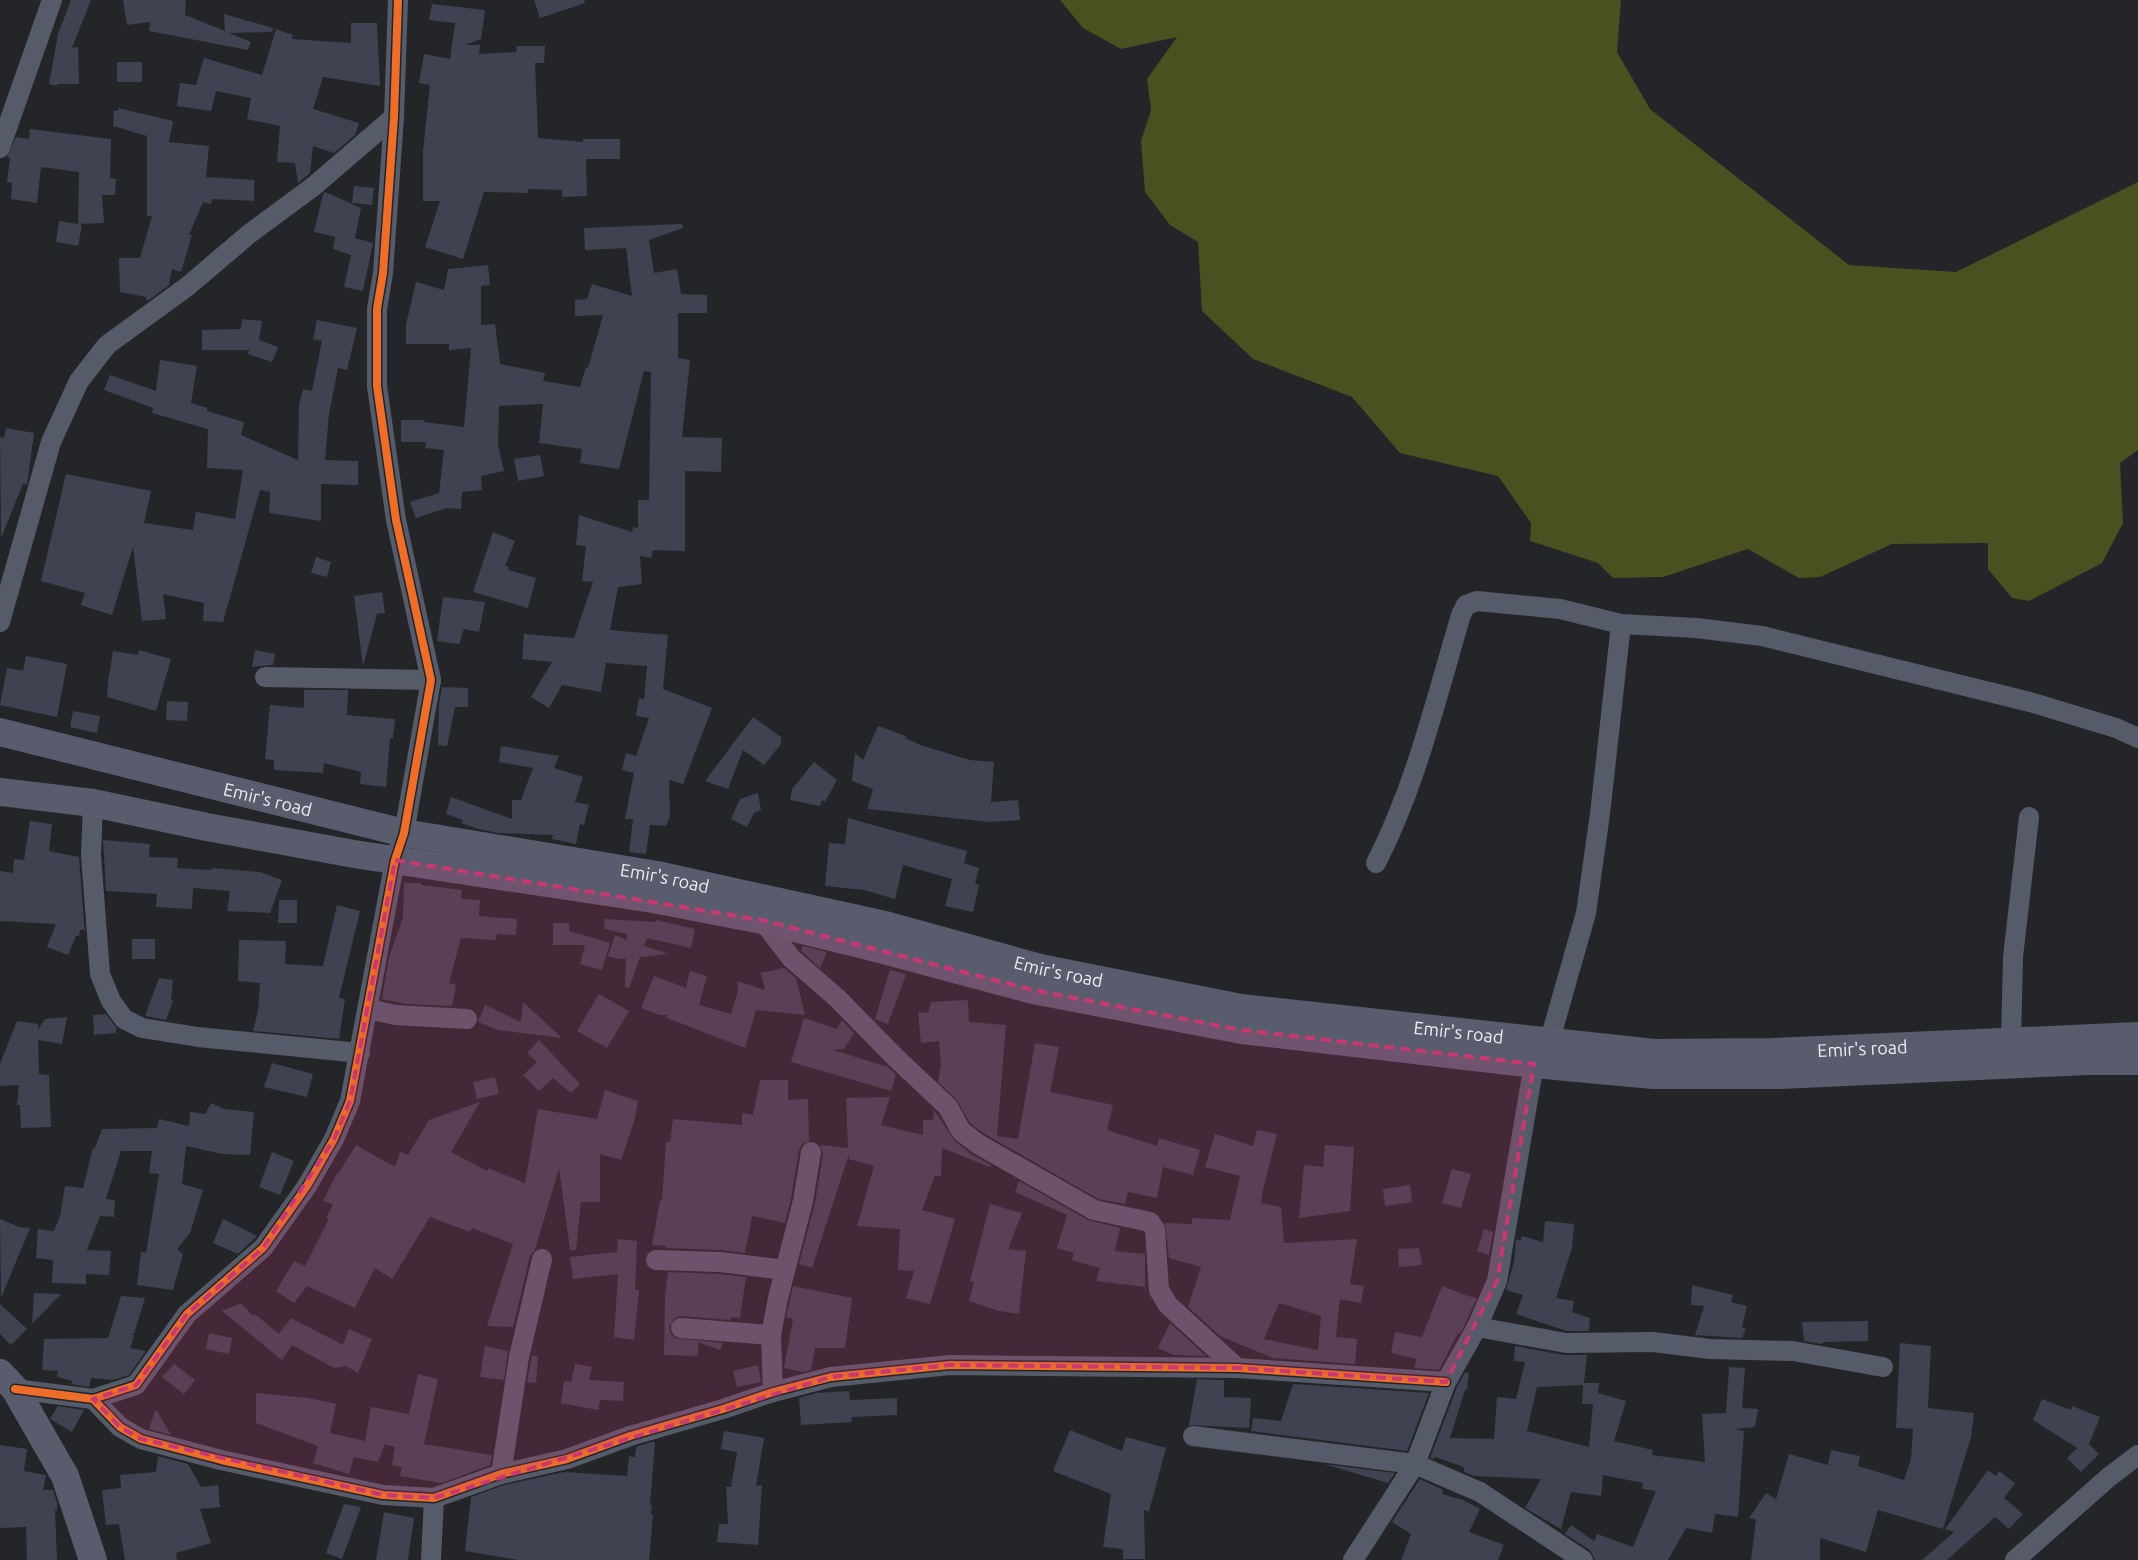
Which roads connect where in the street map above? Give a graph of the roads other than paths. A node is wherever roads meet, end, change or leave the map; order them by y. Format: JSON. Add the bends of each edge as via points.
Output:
{"nodes":[{"id":1,"x":52,"y":0,"type":"edge"},
{"id":2,"x":398,"y":0,"type":"edge"},
{"id":3,"x":394,"y":117,"type":"junction"},
{"id":4,"x":0,"y":148,"type":"edge"},
{"id":5,"x":0,"y":622,"type":"edge"},
{"id":6,"x":1621,"y":624,"type":"junction"},
{"id":7,"x":265,"y":677,"type":"dead end"},
{"id":8,"x":431,"y":680,"type":"junction"},
{"id":9,"x":0,"y":732,"type":"edge"},
{"id":10,"x":2138,"y":738,"type":"edge"},
{"id":11,"x":0,"y":792,"type":"edge"},
{"id":12,"x":93,"y":803,"type":"junction"},
{"id":13,"x":2029,"y":817,"type":"dead end"},
{"id":14,"x":404,"y":833,"type":"junction"},
{"id":15,"x":395,"y":860,"type":"junction"},
{"id":16,"x":1376,"y":863,"type":"dead end"},
{"id":17,"x":762,"y":920,"type":"junction"},
{"id":18,"x":368,"y":1009,"type":"junction"},
{"id":19,"x":467,"y":1019,"type":"dead end"},
{"id":20,"x":2138,"y":1036,"type":"edge"},
{"id":21,"x":2011,"y":1041,"type":"junction"},
{"id":22,"x":360,"y":1053,"type":"junction"},
{"id":23,"x":1542,"y":1053,"type":"junction"},
{"id":24,"x":2138,"y":1060,"type":"edge"},
{"id":25,"x":811,"y":1152,"type":"dead end"},
{"id":26,"x":542,"y":1259,"type":"dead end"},
{"id":27,"x":656,"y":1260,"type":"dead end"},
{"id":28,"x":785,"y":1270,"type":"junction"},
{"id":29,"x":1477,"y":1327,"type":"junction"},
{"id":30,"x":681,"y":1328,"type":"dead end"},
{"id":31,"x":771,"y":1335,"type":"junction"},
{"id":32,"x":1883,"y":1367,"type":"dead end"},
{"id":33,"x":1237,"y":1368,"type":"junction"},
{"id":34,"x":7,"y":1381,"type":"edge"},
{"id":35,"x":1446,"y":1382,"type":"junction"},
{"id":36,"x":773,"y":1392,"type":"junction"},
{"id":37,"x":93,"y":1398,"type":"junction"},
{"id":38,"x":1193,"y":1436,"type":"dead end"},
{"id":39,"x":2138,"y":1455,"type":"edge"},
{"id":40,"x":1415,"y":1464,"type":"junction"},
{"id":41,"x":501,"y":1474,"type":"junction"},
{"id":42,"x":434,"y":1498,"type":"junction"},
{"id":43,"x":93,"y":1560,"type":"edge"},
{"id":44,"x":431,"y":1560,"type":"edge"},
{"id":45,"x":1353,"y":1560,"type":"edge"},
{"id":46,"x":1583,"y":1560,"type":"edge"},
{"id":47,"x":2015,"y":1560,"type":"edge"}],
"edges":[{"from":1,"to":4,"type":"street"},
{"from":2,"to":3,"type":"street"},
{"from":3,"to":5,"type":"street","via":[[314,186],[249,234],[188,286],[107,345],[79,381],[51,442]]},
{"from":3,"to":8,"type":"street","via":[[383,273],[377,309],[377,386],[396,520]]},
{"from":6,"to":10,"type":"street","via":[[1762,636],[2030,702],[2116,728]]},
{"from":6,"to":16,"type":"street","via":[[1560,609],[1477,601],[1466,605],[1417,766],[1394,827]]},
{"from":6,"to":23,"type":"street","via":[[1586,913]]},
{"from":7,"to":8,"type":"street"},
{"from":8,"to":14,"type":"street"},
{"from":9,"to":14,"type":"main road","name":"Emir's road"},
{"from":11,"to":12,"type":"main road","name":"Emir's road"},
{"from":12,"to":15,"type":"main road","name":"Emir's road","via":[[216,829]]},
{"from":12,"to":22,"type":"street","via":[[91,855],[100,974],[111,1001],[124,1019],[142,1028]]},
{"from":13,"to":21,"type":"street","via":[[2012,957]]},
{"from":14,"to":15,"type":"street"},
{"from":14,"to":23,"type":"main road","name":"Emir's road","via":[[657,875],[885,925],[1040,968],[1241,1008]]},
{"from":15,"to":17,"type":"main road","name":"Emir's road","via":[[653,899]]},
{"from":15,"to":18,"type":"street"},
{"from":17,"to":23,"type":"main road","name":"Emir's road","via":[[1033,990],[1242,1030]]},
{"from":17,"to":33,"type":"street","via":[[792,958],[838,998],[948,1107],[962,1130],[978,1144],[1094,1210],[1150,1222],[1154,1229],[1159,1290],[1168,1305]]},
{"from":18,"to":19,"type":"street"},
{"from":18,"to":22,"type":"street"},
{"from":20,"to":21,"type":"main road","name":"Emir's road"},
{"from":21,"to":23,"type":"main road","name":"Emir's road","via":[[1774,1052]]},
{"from":22,"to":37,"type":"street","via":[[350,1101],[334,1139],[307,1186],[262,1248],[188,1314],[136,1385]]},
{"from":23,"to":24,"type":"main road","name":"Emir's road","via":[[1653,1075],[1780,1075]]},
{"from":23,"to":29,"type":"street","via":[[1497,1281]]},
{"from":25,"to":28,"type":"street","via":[[803,1201]]},
{"from":26,"to":41,"type":"street","via":[[519,1357]]},
{"from":27,"to":28,"type":"street","via":[[720,1262]]},
{"from":28,"to":31,"type":"street"},
{"from":29,"to":32,"type":"street","via":[[1566,1343],[1653,1342],[1710,1349],[1793,1351]]},
{"from":29,"to":35,"type":"street"},
{"from":30,"to":31,"type":"street"},
{"from":31,"to":36,"type":"street"},
{"from":33,"to":35,"type":"street"},
{"from":33,"to":36,"type":"street","via":[[950,1365],[831,1376]]},
{"from":34,"to":37,"type":"street"},
{"from":34,"to":43,"type":"main road","via":[[65,1476]]},
{"from":35,"to":40,"type":"street"},
{"from":36,"to":41,"type":"street","via":[[567,1459]]},
{"from":37,"to":42,"type":"street","via":[[120,1427],[141,1439],[383,1495]]},
{"from":38,"to":40,"type":"street"},
{"from":39,"to":47,"type":"street"},
{"from":40,"to":45,"type":"street"},
{"from":40,"to":46,"type":"street","via":[[1480,1492]]},
{"from":41,"to":42,"type":"street"},
{"from":42,"to":44,"type":"street"}]}
